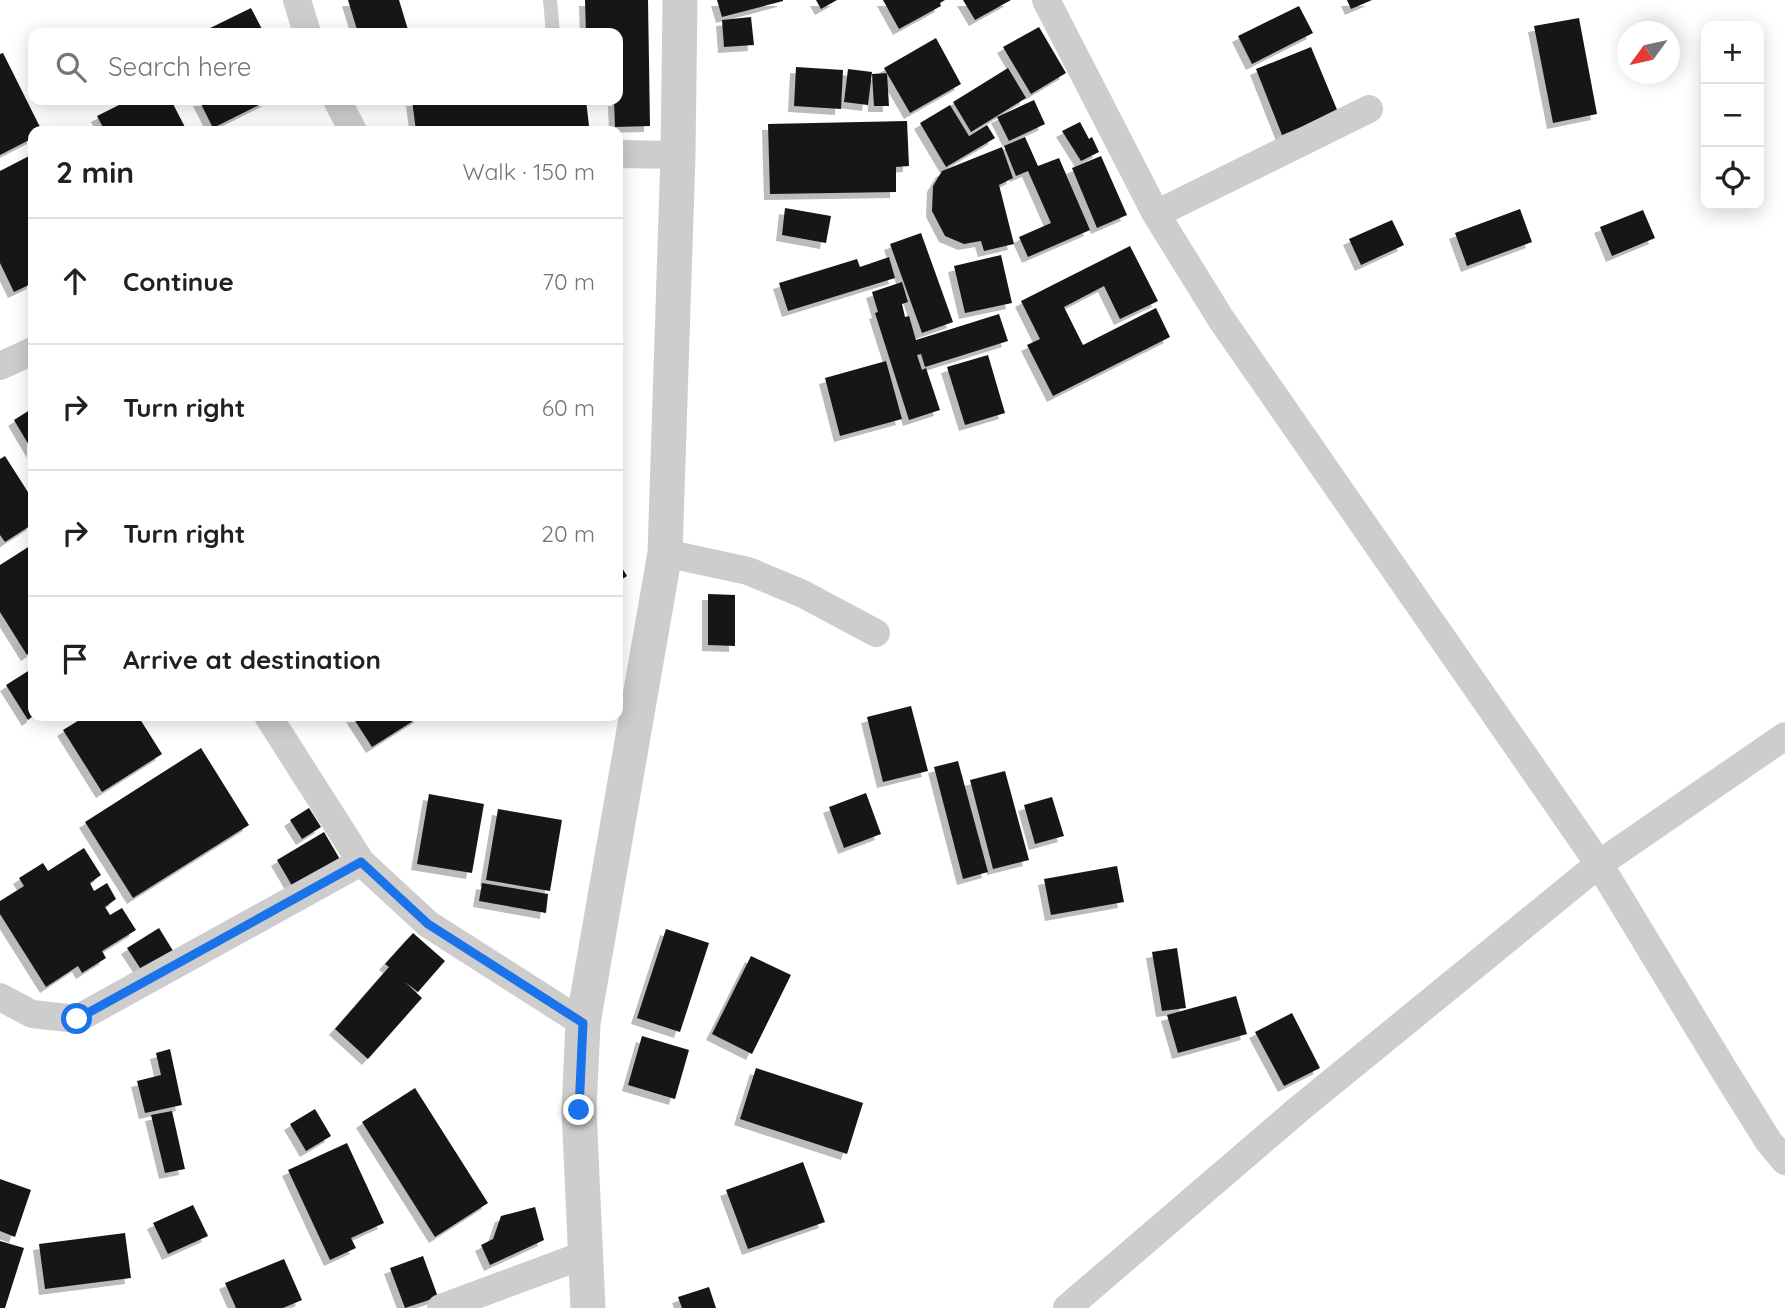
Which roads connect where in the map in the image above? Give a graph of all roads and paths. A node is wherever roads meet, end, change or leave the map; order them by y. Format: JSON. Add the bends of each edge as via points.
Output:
{"nodes":[{"id":1,"x":297,"y":0,"type":"edge"},
{"id":2,"x":550,"y":0,"type":"edge"},
{"id":3,"x":680,"y":0,"type":"edge"},
{"id":4,"x":1046,"y":0,"type":"edge"},
{"id":5,"x":305,"y":28,"type":"edge"},
{"id":6,"x":553,"y":28,"type":"edge"},
{"id":7,"x":340,"y":105,"type":"edge"},
{"id":8,"x":1369,"y":109,"type":"dead end"},
{"id":9,"x":350,"y":126,"type":"edge"},
{"id":10,"x":623,"y":154,"type":"edge"},
{"id":11,"x":678,"y":155,"type":"junction"},
{"id":12,"x":1156,"y":214,"type":"junction"},
{"id":13,"x":28,"y":353,"type":"edge"},
{"id":14,"x":0,"y":366,"type":"edge"},
{"id":15,"x":665,"y":553,"type":"junction"},
{"id":16,"x":876,"y":633,"type":"dead end"},
{"id":17,"x":271,"y":721,"type":"edge"},
{"id":18,"x":1785,"y":736,"type":"edge"},
{"id":19,"x":361,"y":862,"type":"junction"},
{"id":20,"x":1599,"y":864,"type":"junction"},
{"id":21,"x":0,"y":997,"type":"edge"},
{"id":22,"x":583,"y":1023,"type":"junction"},
{"id":23,"x":1785,"y":1161,"type":"edge"},
{"id":24,"x":584,"y":1255,"type":"junction"},
{"id":25,"x":441,"y":1308,"type":"edge"},
{"id":26,"x":588,"y":1308,"type":"edge"},
{"id":27,"x":1067,"y":1308,"type":"edge"}],
"edges":[{"from":1,"to":5,"type":"street"},
{"from":2,"to":6,"type":"lane"},
{"from":3,"to":11,"type":"street"},
{"from":4,"to":12,"type":"street"},
{"from":7,"to":9,"type":"street"},
{"from":8,"to":12,"type":"street"},
{"from":10,"to":11,"type":"street"},
{"from":11,"to":15,"type":"street"},
{"from":12,"to":20,"type":"street","via":[[1221,318]]},
{"from":13,"to":14,"type":"street"},
{"from":15,"to":16,"type":"street","via":[[748,571]]},
{"from":15,"to":22,"type":"street"},
{"from":17,"to":19,"type":"street"},
{"from":18,"to":20,"type":"street"},
{"from":19,"to":21,"type":"street","via":[[77,1019],[32,1014]]},
{"from":19,"to":22,"type":"street","via":[[428,924]]},
{"from":20,"to":23,"type":"street"},
{"from":20,"to":27,"type":"street","via":[[1299,1109]]},
{"from":22,"to":24,"type":"street","via":[[579,1110]]},
{"from":24,"to":25,"type":"street"},
{"from":24,"to":26,"type":"street"}]}
